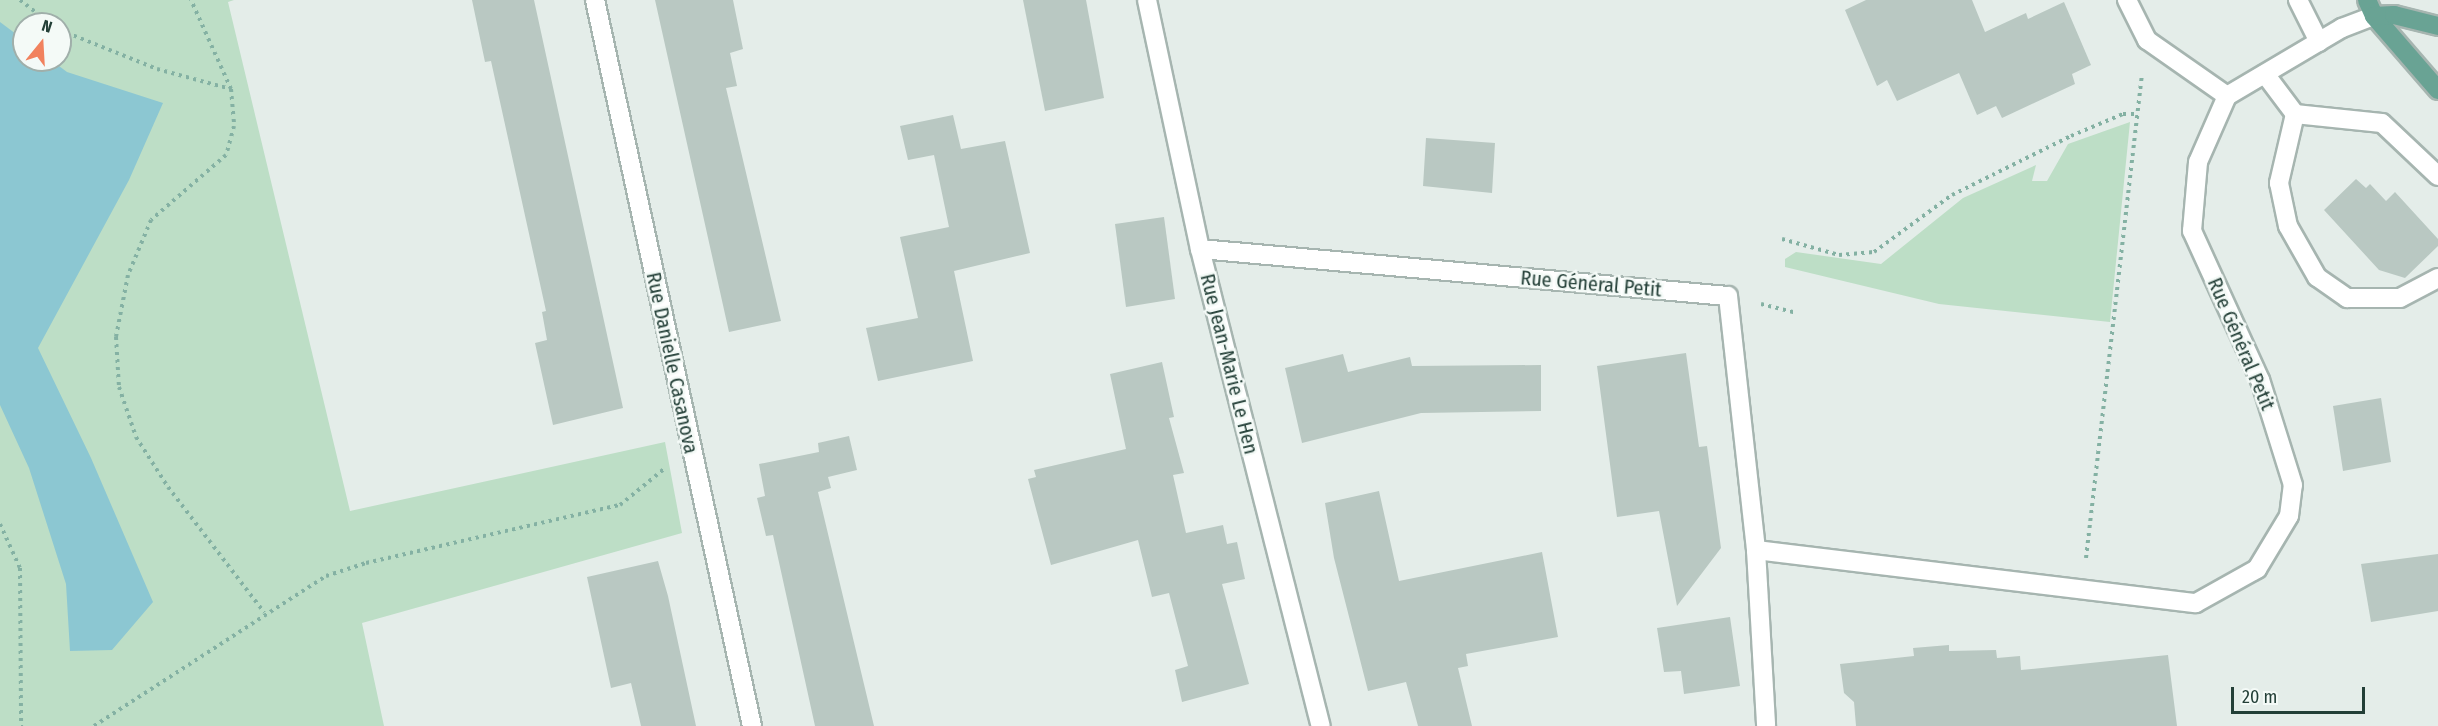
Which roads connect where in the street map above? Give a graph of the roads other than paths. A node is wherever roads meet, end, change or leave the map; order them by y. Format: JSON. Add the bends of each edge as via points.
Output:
{"nodes":[{"id":1,"x":595,"y":0,"type":"edge"},
{"id":2,"x":1147,"y":0,"type":"edge"},
{"id":3,"x":2127,"y":0,"type":"edge"},
{"id":4,"x":2298,"y":0,"type":"edge"},
{"id":5,"x":2370,"y":8,"type":"edge"},
{"id":6,"x":2438,"y":26,"type":"edge"},
{"id":7,"x":2319,"y":42,"type":"junction"},
{"id":8,"x":2265,"y":74,"type":"junction"},
{"id":9,"x":2438,"y":90,"type":"edge"},
{"id":10,"x":2227,"y":96,"type":"junction"},
{"id":11,"x":2295,"y":114,"type":"junction"},
{"id":12,"x":2438,"y":176,"type":"edge"},
{"id":13,"x":1200,"y":249,"type":"junction"},
{"id":14,"x":2438,"y":278,"type":"edge"},
{"id":15,"x":1756,"y":550,"type":"junction"},
{"id":16,"x":752,"y":726,"type":"edge"},
{"id":17,"x":1321,"y":726,"type":"edge"},
{"id":18,"x":1766,"y":726,"type":"edge"}],
"edges":[{"from":1,"to":16,"type":"street","name":"Rue Danielle Casanova"},
{"from":2,"to":13,"type":"street","name":"Rue Jean-Marie Le Hen"},
{"from":3,"to":10,"type":"street","via":[[2147,40]]},
{"from":4,"to":7,"type":"street"},
{"from":5,"to":6,"type":"main road"},
{"from":5,"to":7,"type":"street"},
{"from":5,"to":9,"type":"main road"},
{"from":7,"to":8,"type":"street"},
{"from":8,"to":10,"type":"street"},
{"from":8,"to":11,"type":"street"},
{"from":10,"to":15,"type":"street","name":"Rue Général Petit","via":[[2198,162],[2192,231],[2260,380],[2293,485],[2289,516],[2257,568],[2196,603]]},
{"from":11,"to":12,"type":"street","via":[[2382,123]]},
{"from":11,"to":14,"type":"street","via":[[2279,183],[2288,226],[2317,277],[2347,298],[2400,298]]},
{"from":13,"to":15,"type":"street","name":"Rue Général Petit","via":[[1728,296]]},
{"from":13,"to":17,"type":"street","name":"Rue Jean-Marie Le Hen"},
{"from":15,"to":18,"type":"street","name":"Rue Général Petit"}]}
